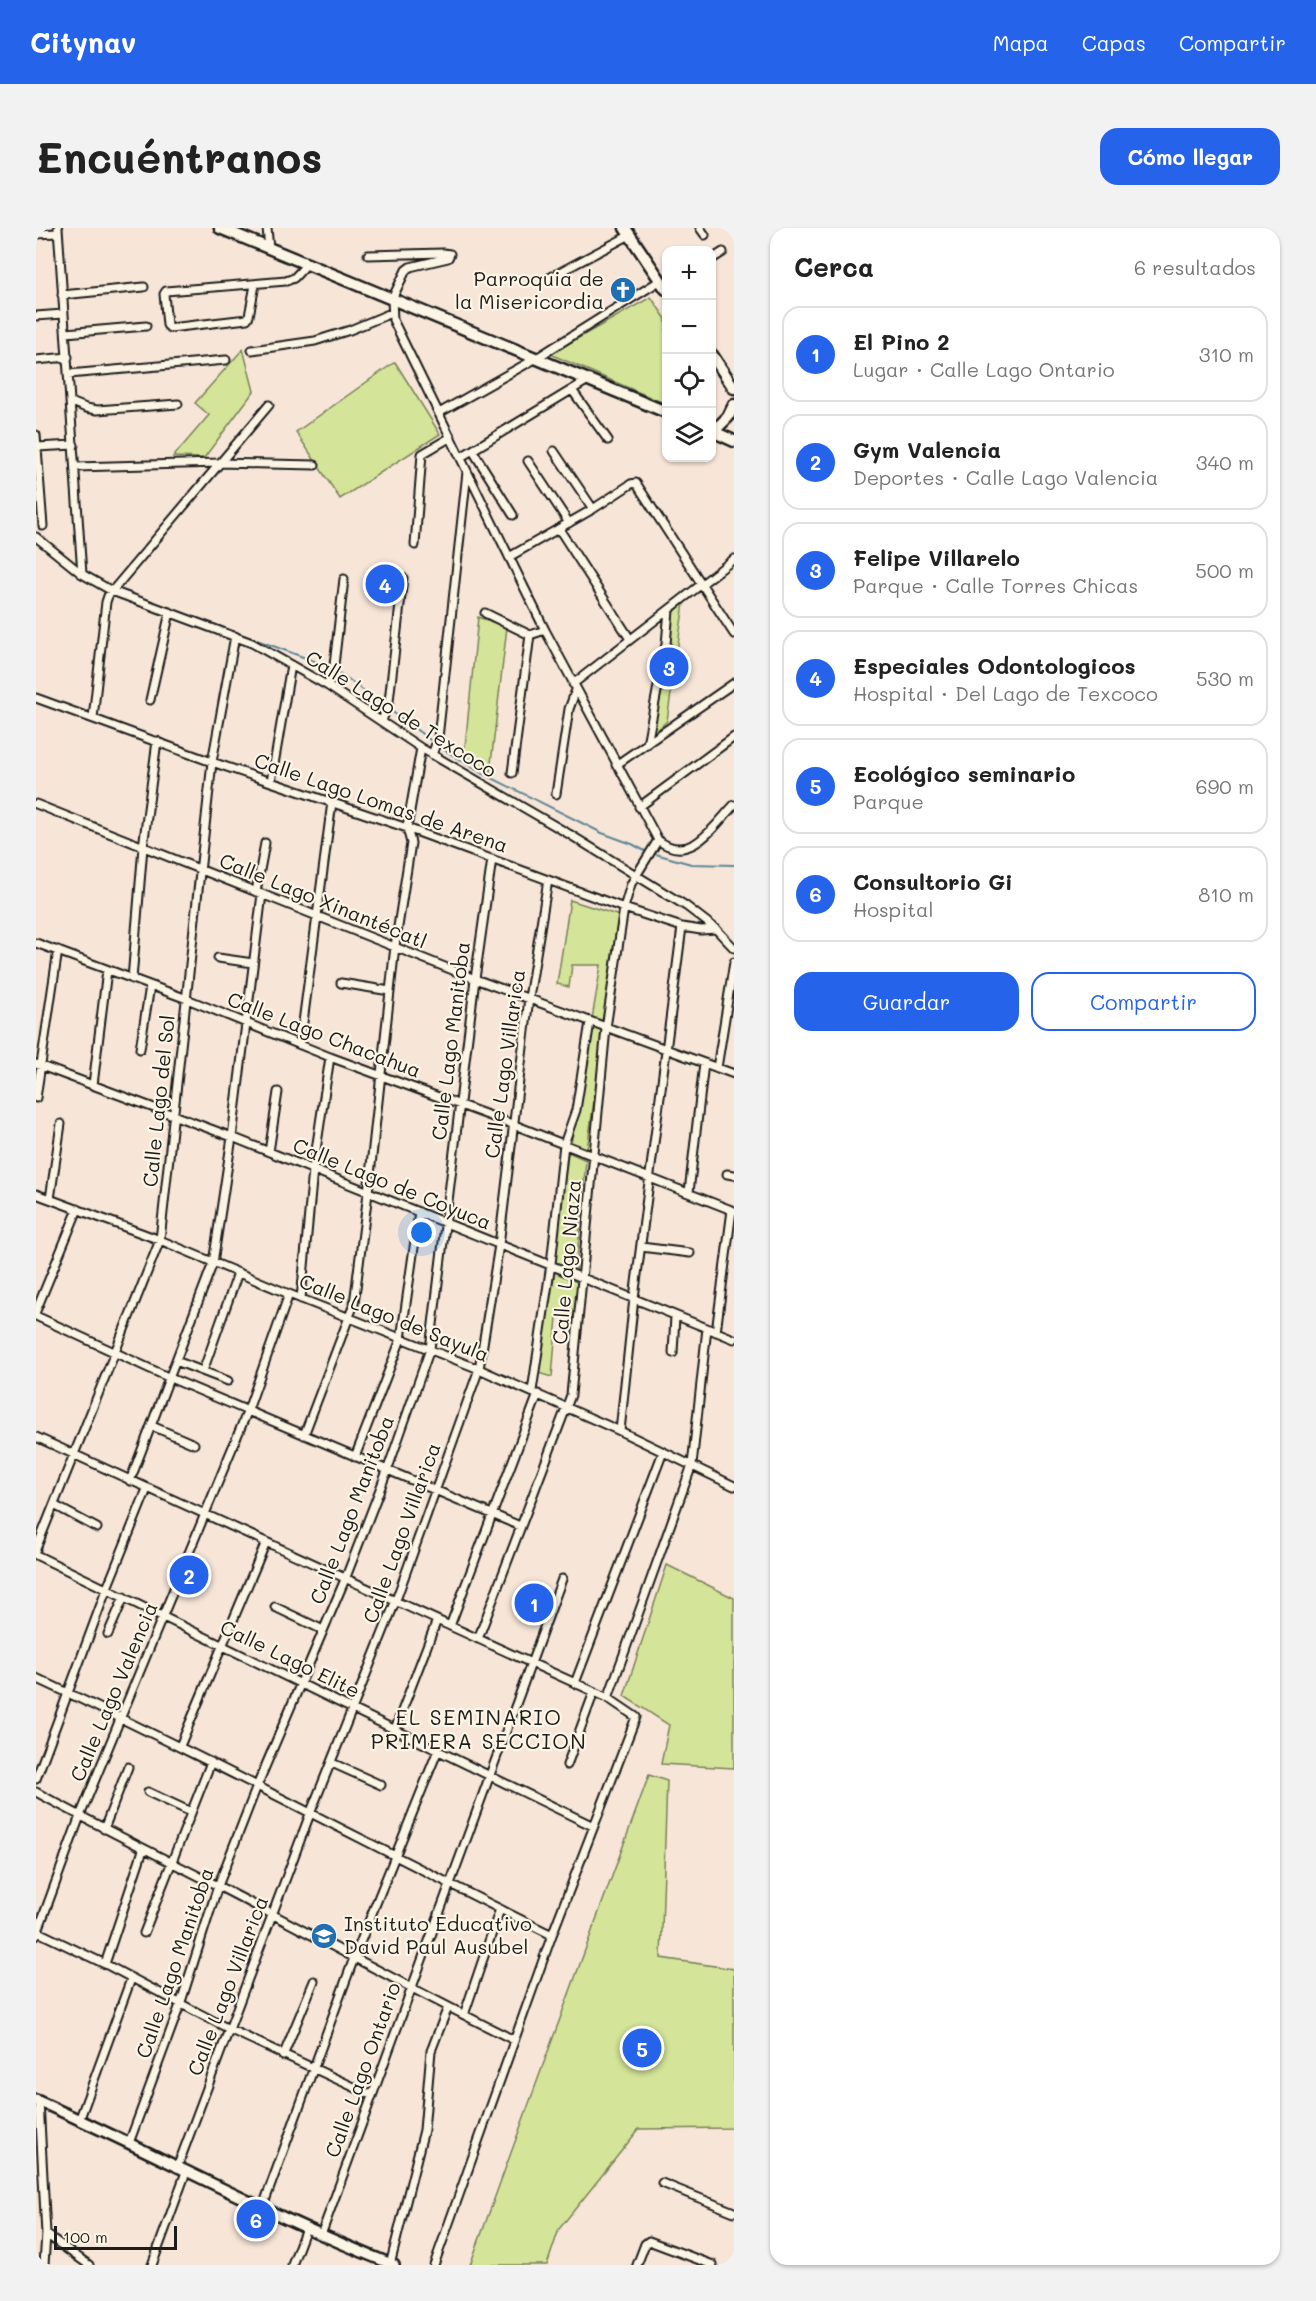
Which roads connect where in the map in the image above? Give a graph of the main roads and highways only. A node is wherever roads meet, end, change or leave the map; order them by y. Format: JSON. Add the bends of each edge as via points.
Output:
{"nodes":[{"id":1,"x":220,"y":228,"type":"edge"},
{"id":2,"x":627,"y":232,"type":"edge"},
{"id":3,"x":662,"y":282,"type":"edge"},
{"id":4,"x":716,"y":362,"type":"edge"},
{"id":5,"x":734,"y":388,"type":"edge"},
{"id":6,"x":734,"y":405,"type":"edge"},
{"id":7,"x":662,"y":410,"type":"edge"},
{"id":8,"x":716,"y":428,"type":"edge"},
{"id":9,"x":716,"y":433,"type":"edge"},
{"id":10,"x":734,"y":441,"type":"edge"}],
"edges":[{"from":1,"to":7,"type":"main road"},
{"from":2,"to":3,"type":"main road"},
{"from":4,"to":5,"type":"main road"},
{"from":6,"to":8,"type":"main road"},
{"from":9,"to":10,"type":"main road"}]}
